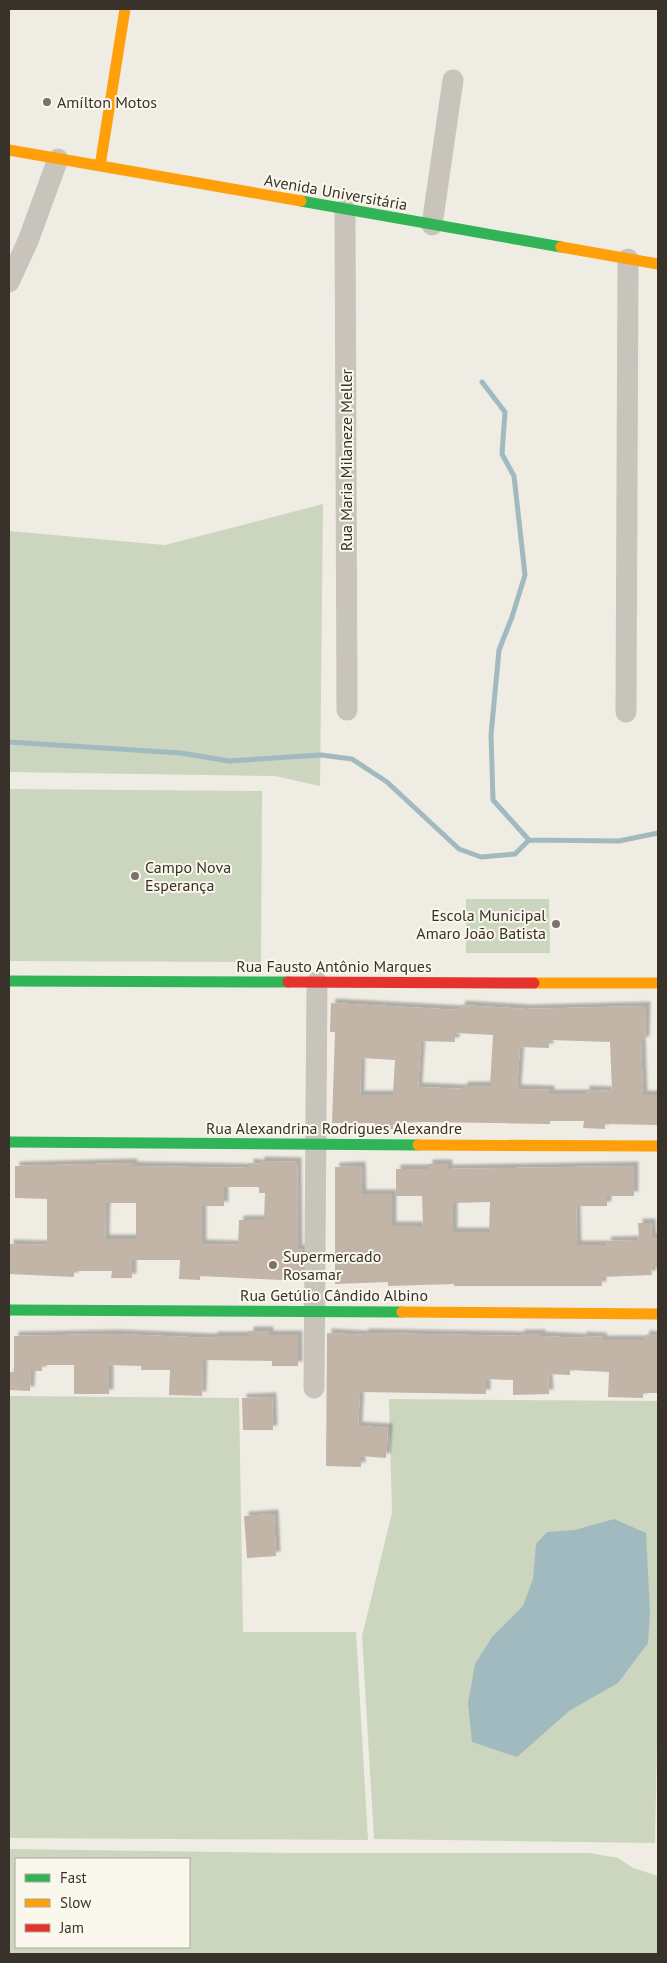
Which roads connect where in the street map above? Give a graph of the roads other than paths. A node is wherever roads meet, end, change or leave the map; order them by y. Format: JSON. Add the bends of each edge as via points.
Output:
{"nodes":[{"id":1,"x":125,"y":9,"type":"edge"},
{"id":2,"x":453,"y":80,"type":"dead end"},
{"id":3,"x":9,"y":150,"type":"edge"},
{"id":4,"x":58,"y":159,"type":"junction"},
{"id":5,"x":100,"y":166,"type":"junction"},
{"id":6,"x":345,"y":210,"type":"junction"},
{"id":7,"x":432,"y":225,"type":"junction"},
{"id":8,"x":628,"y":259,"type":"junction"},
{"id":9,"x":658,"y":264,"type":"edge"},
{"id":10,"x":9,"y":282,"type":"edge"},
{"id":11,"x":347,"y":710,"type":"dead end"},
{"id":12,"x":626,"y":712,"type":"dead end"},
{"id":13,"x":9,"y":982,"type":"edge"},
{"id":14,"x":317,"y":982,"type":"junction"},
{"id":15,"x":658,"y":983,"type":"edge"},
{"id":16,"x":9,"y":1142,"type":"edge"},
{"id":17,"x":316,"y":1144,"type":"junction"},
{"id":18,"x":658,"y":1146,"type":"edge"},
{"id":19,"x":9,"y":1310,"type":"edge"},
{"id":20,"x":314,"y":1312,"type":"junction"},
{"id":21,"x":658,"y":1314,"type":"edge"},
{"id":22,"x":314,"y":1388,"type":"dead end"}],
"edges":[{"from":1,"to":5,"type":"street"},
{"from":2,"to":7,"type":"street"},
{"from":3,"to":4,"type":"street","name":"Avenida Universitária"},
{"from":4,"to":5,"type":"street","name":"Avenida Universitária"},
{"from":4,"to":10,"type":"street"},
{"from":5,"to":6,"type":"street","name":"Avenida Universitária"},
{"from":6,"to":7,"type":"street","name":"Avenida Universitária"},
{"from":6,"to":11,"type":"street","name":"Rua Maria Milaneze Meller"},
{"from":7,"to":8,"type":"street","name":"Avenida Universitária"},
{"from":8,"to":9,"type":"street","name":"Avenida Universitária"},
{"from":8,"to":12,"type":"street"},
{"from":13,"to":14,"type":"street","name":"Rua Fausto Antônio Marques"},
{"from":14,"to":15,"type":"street","name":"Rua Fausto Antônio Marques"},
{"from":14,"to":17,"type":"street"},
{"from":16,"to":17,"type":"street","name":"Rua Alexandrina Rodrigues Alexandre"},
{"from":17,"to":18,"type":"street","name":"Rua Alexandrina Rodrigues Alexandre"},
{"from":17,"to":20,"type":"street"},
{"from":19,"to":20,"type":"street","name":"Rua Getúlio Cândido Albino"},
{"from":20,"to":21,"type":"street","name":"Rua Getúlio Cândido Albino"},
{"from":20,"to":22,"type":"street"}]}
